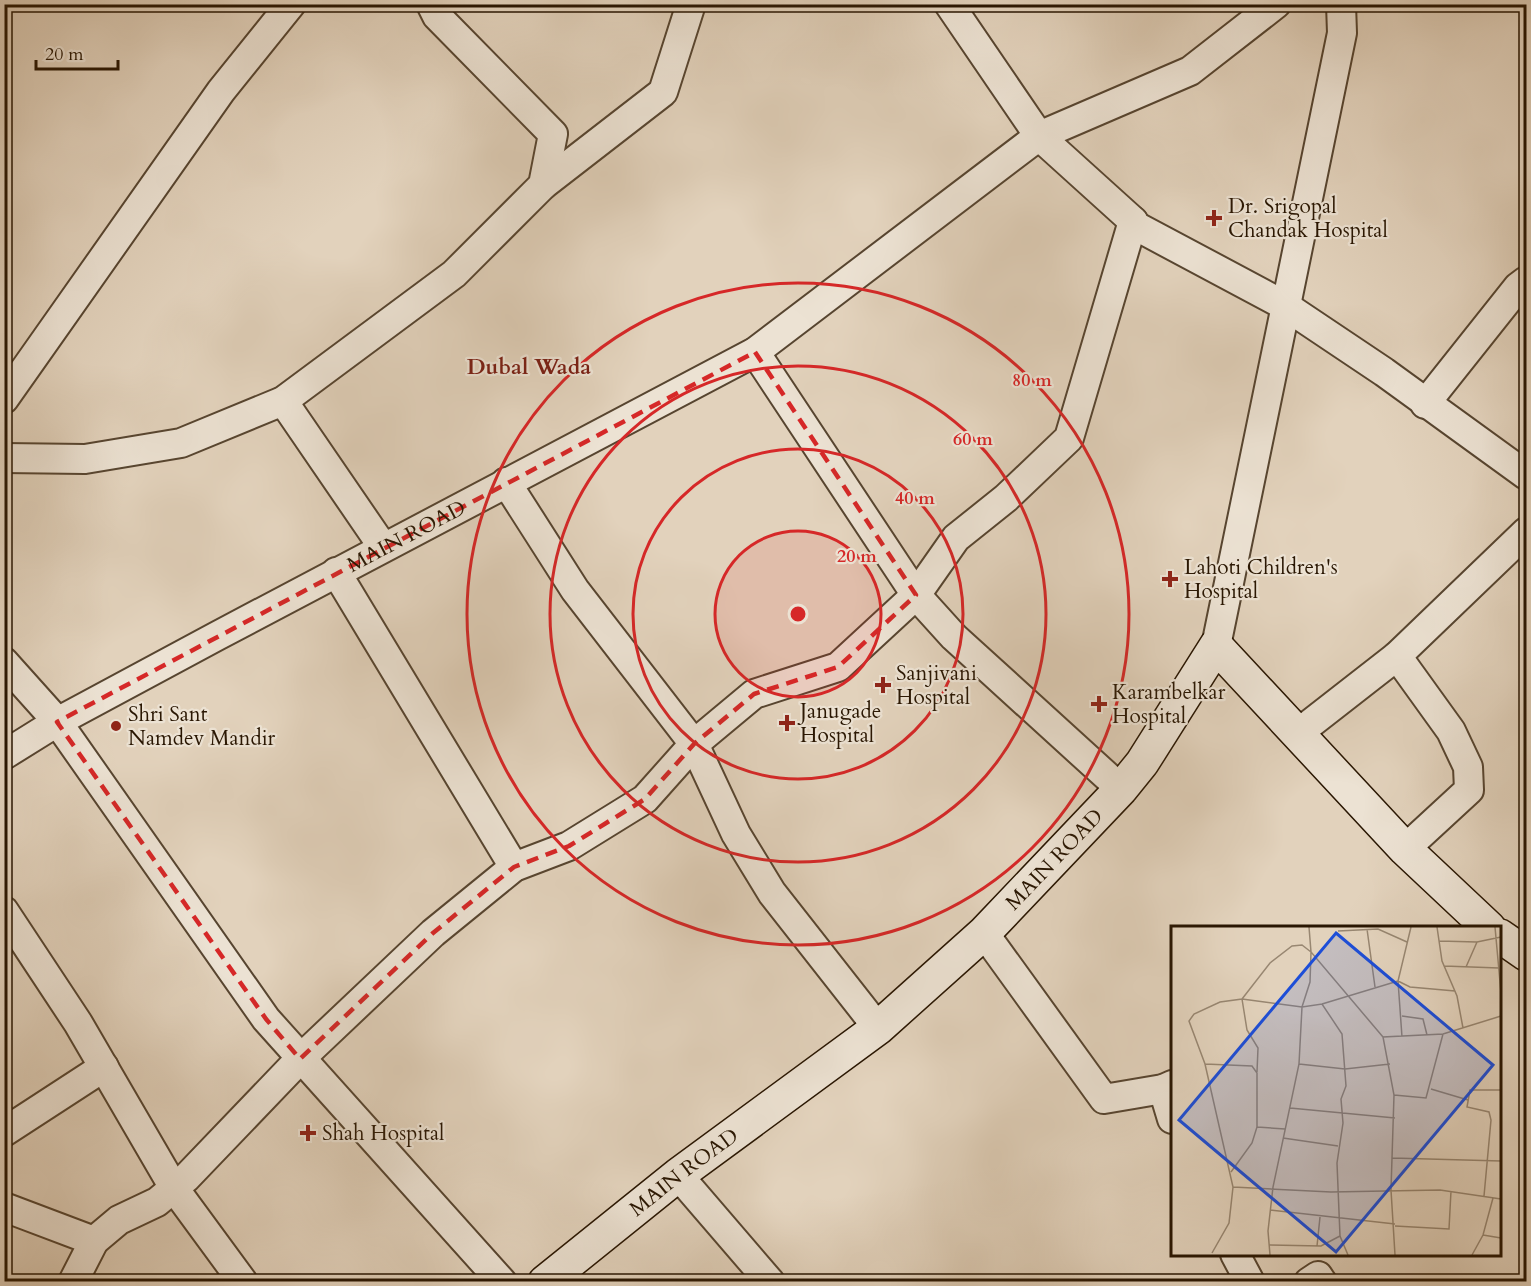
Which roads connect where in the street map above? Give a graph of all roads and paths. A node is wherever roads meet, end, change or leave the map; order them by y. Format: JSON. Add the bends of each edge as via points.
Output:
{"nodes":[{"id":1,"x":291,"y":4,"type":"edge"},
{"id":2,"x":431,"y":4,"type":"edge"},
{"id":3,"x":691,"y":4,"type":"edge"},
{"id":4,"x":949,"y":4,"type":"edge"},
{"id":5,"x":1276,"y":4,"type":"edge"},
{"id":6,"x":1341,"y":4,"type":"edge"},
{"id":7,"x":1040,"y":136,"type":"junction"},
{"id":8,"x":543,"y":185,"type":"junction"},
{"id":9,"x":1133,"y":221,"type":"junction"},
{"id":10,"x":1527,"y":281,"type":"edge"},
{"id":11,"x":1284,"y":305,"type":"junction"},
{"id":12,"x":755,"y":352,"type":"junction"},
{"id":13,"x":4,"y":399,"type":"edge"},
{"id":14,"x":283,"y":401,"type":"junction"},
{"id":15,"x":1425,"y":405,"type":"junction"},
{"id":16,"x":4,"y":458,"type":"edge"},
{"id":17,"x":1527,"y":475,"type":"edge"},
{"id":18,"x":506,"y":482,"type":"junction"},
{"id":19,"x":1527,"y":532,"type":"edge"},
{"id":20,"x":383,"y":547,"type":"junction"},
{"id":21,"x":336,"y":572,"type":"junction"},
{"id":22,"x":916,"y":595,"type":"junction"},
{"id":23,"x":1216,"y":646,"type":"junction"},
{"id":24,"x":1397,"y":656,"type":"junction"},
{"id":25,"x":4,"y":662,"type":"edge"},
{"id":26,"x":57,"y":722,"type":"junction"},
{"id":27,"x":1297,"y":734,"type":"junction"},
{"id":28,"x":694,"y":744,"type":"junction"},
{"id":29,"x":4,"y":755,"type":"edge"},
{"id":30,"x":1121,"y":789,"type":"junction"},
{"id":31,"x":1405,"y":849,"type":"junction"},
{"id":32,"x":514,"y":867,"type":"junction"},
{"id":33,"x":4,"y":910,"type":"edge"},
{"id":34,"x":1480,"y":926,"type":"edge"},
{"id":35,"x":984,"y":933,"type":"junction"},
{"id":36,"x":1501,"y":939,"type":"edge"},
{"id":37,"x":1527,"y":954,"type":"edge"},
{"id":38,"x":878,"y":1028,"type":"junction"},
{"id":39,"x":300,"y":1059,"type":"junction"},
{"id":40,"x":104,"y":1067,"type":"junction"},
{"id":41,"x":1168,"y":1087,"type":"edge"},
{"id":42,"x":1171,"y":1106,"type":"edge"},
{"id":43,"x":4,"y":1132,"type":"edge"},
{"id":44,"x":678,"y":1175,"type":"junction"},
{"id":45,"x":174,"y":1188,"type":"junction"},
{"id":46,"x":4,"y":1207,"type":"edge"},
{"id":47,"x":94,"y":1241,"type":"junction"},
{"id":48,"x":1236,"y":1256,"type":"edge"},
{"id":49,"x":73,"y":1281,"type":"edge"},
{"id":50,"x":243,"y":1281,"type":"edge"},
{"id":51,"x":502,"y":1281,"type":"edge"},
{"id":52,"x":545,"y":1281,"type":"edge"},
{"id":53,"x":770,"y":1281,"type":"edge"},
{"id":54,"x":1250,"y":1281,"type":"edge"},
{"id":55,"x":1309,"y":1281,"type":"edge"},
{"id":56,"x":1322,"y":1281,"type":"edge"}],
"edges":[{"from":1,"to":13,"type":"street","via":[[221,91]]},
{"from":2,"to":8,"type":"street","via":[[437,16],[553,134]]},
{"from":3,"to":8,"type":"street","via":[[663,92]]},
{"from":4,"to":7,"type":"street"},
{"from":5,"to":7,"type":"street","name":"MAIN ROAD","via":[[1190,71]]},
{"from":6,"to":11,"type":"street","via":[[1342,33]]},
{"from":7,"to":9,"type":"street"},
{"from":7,"to":12,"type":"street","name":"MAIN ROAD"},
{"from":8,"to":14,"type":"street","via":[[454,274]]},
{"from":9,"to":11,"type":"street","via":[[1134,225]]},
{"from":9,"to":22,"type":"street","via":[[1069,438],[1006,498],[956,538]]},
{"from":10,"to":15,"type":"street","via":[[1518,287]]},
{"from":11,"to":15,"type":"street","via":[[1384,372]]},
{"from":11,"to":23,"type":"street"},
{"from":12,"to":18,"type":"street","name":"MAIN ROAD"},
{"from":12,"to":22,"type":"street"},
{"from":14,"to":16,"type":"street","via":[[182,443],[86,459]]},
{"from":14,"to":20,"type":"street"},
{"from":15,"to":17,"type":"street"},
{"from":18,"to":20,"type":"street","name":"MAIN ROAD"},
{"from":18,"to":28,"type":"street","via":[[575,590]]},
{"from":19,"to":24,"type":"street"},
{"from":20,"to":21,"type":"street","name":"MAIN ROAD"},
{"from":21,"to":26,"type":"street","name":"MAIN ROAD"},
{"from":21,"to":32,"type":"street"},
{"from":22,"to":28,"type":"street","via":[[838,667],[754,694]]},
{"from":22,"to":30,"type":"street","via":[[954,637]]},
{"from":23,"to":27,"type":"main road"},
{"from":23,"to":30,"type":"main road","name":"MAIN ROAD","via":[[1142,763]]},
{"from":24,"to":27,"type":"street"},
{"from":24,"to":31,"type":"street","via":[[1451,731],[1468,767],[1469,790]]},
{"from":25,"to":26,"type":"street"},
{"from":26,"to":29,"type":"street","name":"MAIN ROAD"},
{"from":26,"to":39,"type":"street","via":[[266,1019]]},
{"from":27,"to":31,"type":"main road"},
{"from":28,"to":32,"type":"street","via":[[645,799],[569,846]]},
{"from":28,"to":38,"type":"street","via":[[736,834],[772,893]]},
{"from":30,"to":35,"type":"main road","name":"MAIN ROAD"},
{"from":31,"to":34,"type":"main road"},
{"from":32,"to":39,"type":"street","via":[[433,933]]},
{"from":33,"to":40,"type":"street"},
{"from":35,"to":38,"type":"main road","name":"MAIN ROAD"},
{"from":35,"to":41,"type":"street","via":[[1104,1099]]},
{"from":36,"to":37,"type":"main road"},
{"from":38,"to":44,"type":"main road","name":"MAIN ROAD"},
{"from":39,"to":45,"type":"street"},
{"from":39,"to":51,"type":"street"},
{"from":40,"to":43,"type":"street"},
{"from":40,"to":45,"type":"street"},
{"from":41,"to":42,"type":"street"},
{"from":44,"to":52,"type":"main road","name":"MAIN ROAD"},
{"from":44,"to":53,"type":"street"},
{"from":45,"to":47,"type":"street","via":[[157,1202],[119,1220]]},
{"from":45,"to":50,"type":"street"},
{"from":46,"to":47,"type":"street"},
{"from":47,"to":49,"type":"street"},
{"from":48,"to":54,"type":"street"},
{"from":55,"to":56,"type":"street","via":[[1318,1276]]}]}
